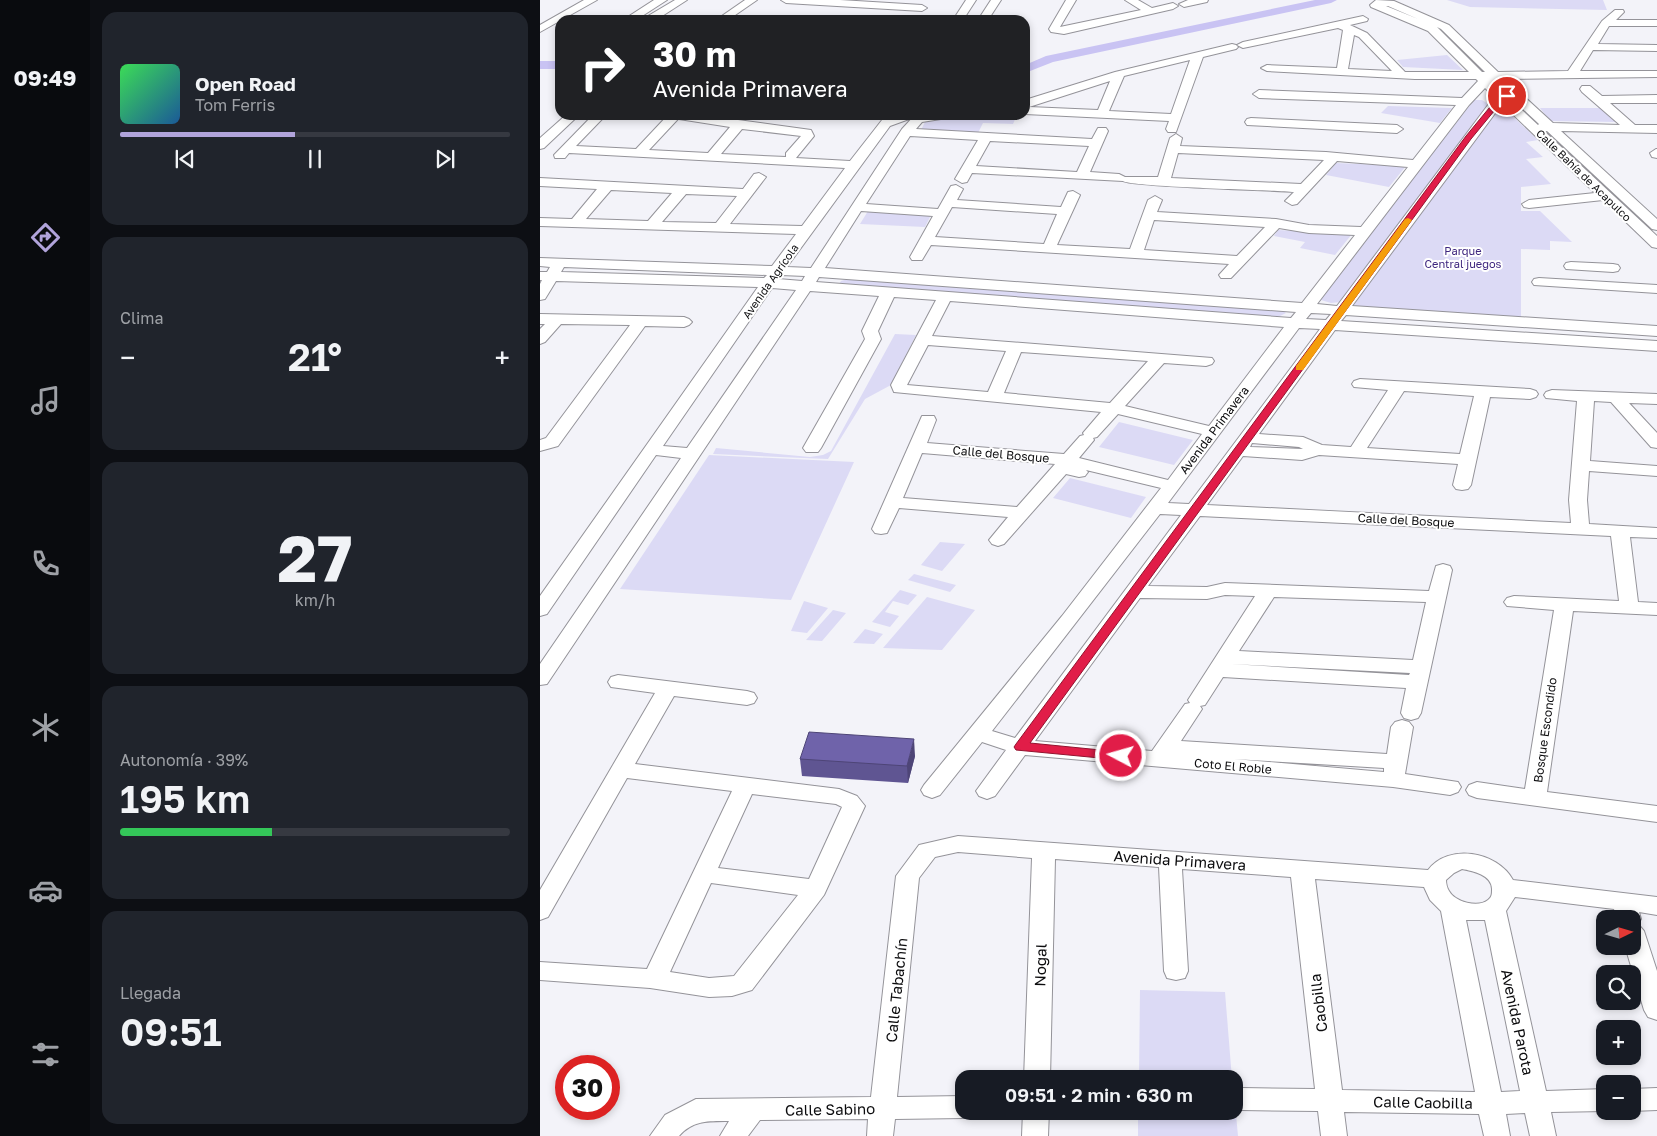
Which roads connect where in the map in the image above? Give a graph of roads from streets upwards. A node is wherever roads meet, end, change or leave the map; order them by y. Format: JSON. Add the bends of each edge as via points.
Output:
{"nodes":[{"id":1,"x":592,"y":0,"type":"edge"},
{"id":2,"x":662,"y":0,"type":"edge"},
{"id":3,"x":682,"y":0,"type":"edge"},
{"id":4,"x":738,"y":0,"type":"edge"},
{"id":5,"x":752,"y":0,"type":"edge"},
{"id":6,"x":786,"y":0,"type":"edge"},
{"id":7,"x":971,"y":0,"type":"edge"},
{"id":8,"x":996,"y":0,"type":"edge"},
{"id":9,"x":1072,"y":0,"type":"edge"},
{"id":10,"x":1130,"y":0,"type":"edge"},
{"id":11,"x":1203,"y":0,"type":"edge"},
{"id":12,"x":1179,"y":5,"type":"joint"},
{"id":13,"x":892,"y":6,"type":"junction"},
{"id":14,"x":922,"y":8,"type":"dead end"},
{"id":15,"x":1150,"y":11,"type":"junction"},
{"id":16,"x":1619,"y":12,"type":"dead end"},
{"id":17,"x":567,"y":15,"type":"edge"},
{"id":18,"x":636,"y":15,"type":"edge"},
{"id":19,"x":657,"y":15,"type":"edge"},
{"id":20,"x":729,"y":15,"type":"edge"},
{"id":21,"x":886,"y":15,"type":"edge"},
{"id":22,"x":961,"y":15,"type":"edge"},
{"id":23,"x":987,"y":15,"type":"edge"},
{"id":24,"x":1362,"y":19,"type":"dead end"},
{"id":25,"x":1606,"y":23,"type":"junction"},
{"id":26,"x":1657,"y":23,"type":"edge"},
{"id":27,"x":1344,"y":26,"type":"junction"},
{"id":28,"x":1276,"y":38,"type":"junction"},
{"id":29,"x":1238,"y":46,"type":"joint"},
{"id":30,"x":1590,"y":48,"type":"junction"},
{"id":31,"x":1657,"y":48,"type":"edge"},
{"id":32,"x":1198,"y":54,"type":"junction"},
{"id":33,"x":1342,"y":71,"type":"junction"},
{"id":34,"x":1573,"y":72,"type":"junction"},
{"id":35,"x":1120,"y":74,"type":"junction"},
{"id":36,"x":1401,"y":74,"type":"junction"},
{"id":37,"x":1657,"y":74,"type":"edge"},
{"id":38,"x":1487,"y":76,"type":"junction"},
{"id":39,"x":1262,"y":86,"type":"junction"},
{"id":40,"x":1586,"y":89,"type":"dead end"},
{"id":41,"x":1508,"y":96,"type":"junction"},
{"id":42,"x":1383,"y":100,"type":"junction"},
{"id":43,"x":1599,"y":100,"type":"junction"},
{"id":44,"x":1657,"y":100,"type":"edge"},
{"id":45,"x":1463,"y":104,"type":"junction"},
{"id":46,"x":1030,"y":107,"type":"edge"},
{"id":47,"x":1030,"y":108,"type":"edge"},
{"id":48,"x":1102,"y":114,"type":"junction"},
{"id":49,"x":568,"y":120,"type":"edge"},
{"id":50,"x":595,"y":120,"type":"edge"},
{"id":51,"x":670,"y":120,"type":"edge"},
{"id":52,"x":706,"y":120,"type":"edge"},
{"id":53,"x":916,"y":120,"type":"edge"},
{"id":54,"x":903,"y":124,"type":"edge"},
{"id":55,"x":1539,"y":125,"type":"junction"},
{"id":56,"x":738,"y":126,"type":"junction"},
{"id":57,"x":1357,"y":127,"type":"junction"},
{"id":58,"x":1632,"y":128,"type":"junction"},
{"id":59,"x":1397,"y":129,"type":"dead end"},
{"id":60,"x":1657,"y":129,"type":"edge"},
{"id":61,"x":1102,"y":131,"type":"dead end"},
{"id":62,"x":1174,"y":134,"type":"junction"},
{"id":63,"x":1248,"y":135,"type":"dead end"},
{"id":64,"x":985,"y":138,"type":"junction"},
{"id":65,"x":1096,"y":143,"type":"junction"},
{"id":66,"x":540,"y":145,"type":"edge"},
{"id":67,"x":639,"y":153,"type":"junction"},
{"id":68,"x":711,"y":157,"type":"junction"},
{"id":69,"x":1334,"y":157,"type":"junction"},
{"id":70,"x":1583,"y":158,"type":"junction"},
{"id":71,"x":1568,"y":159,"type":"junction"},
{"id":72,"x":856,"y":162,"type":"junction"},
{"id":73,"x":1420,"y":162,"type":"junction"},
{"id":74,"x":967,"y":169,"type":"junction"},
{"id":75,"x":541,"y":175,"type":"edge"},
{"id":76,"x":1082,"y":176,"type":"junction"},
{"id":77,"x":759,"y":177,"type":"dead end"},
{"id":78,"x":1163,"y":182,"type":"junction"},
{"id":79,"x":608,"y":185,"type":"junction"},
{"id":80,"x":1304,"y":188,"type":"junction"},
{"id":81,"x":683,"y":189,"type":"junction"},
{"id":82,"x":747,"y":192,"type":"junction"},
{"id":83,"x":1073,"y":195,"type":"dead end"},
{"id":84,"x":1606,"y":196,"type":"junction"},
{"id":85,"x":1155,"y":200,"type":"dead end"},
{"id":86,"x":1292,"y":201,"type":"dead end"},
{"id":87,"x":858,"y":204,"type":"junction"},
{"id":88,"x":1529,"y":204,"type":"dead end"},
{"id":89,"x":945,"y":208,"type":"junction"},
{"id":90,"x":1066,"y":211,"type":"junction"},
{"id":91,"x":1149,"y":216,"type":"junction"},
{"id":92,"x":540,"y":222,"type":"edge"},
{"id":93,"x":1276,"y":223,"type":"junction"},
{"id":94,"x":575,"y":224,"type":"junction"},
{"id":95,"x":1656,"y":224,"type":"edge"},
{"id":96,"x":652,"y":225,"type":"junction"},
{"id":97,"x":722,"y":225,"type":"junction"},
{"id":98,"x":1300,"y":226,"type":"joint"},
{"id":99,"x":1638,"y":226,"type":"junction"},
{"id":100,"x":808,"y":227,"type":"junction"},
{"id":101,"x":1367,"y":229,"type":"junction"},
{"id":102,"x":926,"y":241,"type":"junction"},
{"id":103,"x":1657,"y":244,"type":"edge"},
{"id":104,"x":1049,"y":248,"type":"junction"},
{"id":105,"x":1136,"y":254,"type":"junction"},
{"id":106,"x":917,"y":257,"type":"dead end"},
{"id":107,"x":1240,"y":260,"type":"junction"},
{"id":108,"x":1571,"y":266,"type":"dead end"},
{"id":109,"x":1590,"y":267,"type":"junction"},
{"id":110,"x":1613,"y":268,"type":"dead end"},
{"id":111,"x":546,"y":269,"type":"edge"},
{"id":112,"x":1226,"y":275,"type":"dead end"},
{"id":113,"x":772,"y":276,"type":"junction"},
{"id":114,"x":810,"y":279,"type":"junction"},
{"id":115,"x":1539,"y":282,"type":"dead end"},
{"id":116,"x":1593,"y":285,"type":"junction"},
{"id":117,"x":1657,"y":289,"type":"edge"},
{"id":118,"x":888,"y":293,"type":"junction"},
{"id":119,"x":540,"y":296,"type":"edge"},
{"id":120,"x":944,"y":297,"type":"junction"},
{"id":121,"x":1306,"y":308,"type":"junction"},
{"id":122,"x":1342,"y":311,"type":"junction"},
{"id":123,"x":540,"y":319,"type":"edge"},
{"id":124,"x":557,"y":319,"type":"junction"},
{"id":125,"x":641,"y":321,"type":"junction"},
{"id":126,"x":684,"y":322,"type":"dead end"},
{"id":127,"x":1520,"y":322,"type":"junction"},
{"id":128,"x":1295,"y":323,"type":"junction"},
{"id":129,"x":1331,"y":325,"type":"junction"},
{"id":130,"x":1657,"y":330,"type":"edge"},
{"id":131,"x":1524,"y":337,"type":"junction"},
{"id":132,"x":540,"y":339,"type":"edge"},
{"id":133,"x":921,"y":340,"type":"junction"},
{"id":134,"x":1657,"y":346,"type":"edge"},
{"id":135,"x":1014,"y":347,"type":"junction"},
{"id":136,"x":1160,"y":358,"type":"junction"},
{"id":137,"x":1206,"y":361,"type":"dead end"},
{"id":138,"x":1360,"y":384,"type":"dead end"},
{"id":139,"x":1399,"y":386,"type":"junction"},
{"id":140,"x":1483,"y":391,"type":"junction"},
{"id":141,"x":941,"y":394,"type":"junction"},
{"id":142,"x":1530,"y":394,"type":"dead end"},
{"id":143,"x":1552,"y":395,"type":"dead end"},
{"id":144,"x":1586,"y":396,"type":"junction"},
{"id":145,"x":994,"y":398,"type":"junction"},
{"id":146,"x":1616,"y":398,"type":"junction"},
{"id":147,"x":1657,"y":399,"type":"edge"},
{"id":148,"x":1111,"y":411,"type":"junction"},
{"id":149,"x":1211,"y":435,"type":"junction"},
{"id":150,"x":1657,"y":442,"type":"edge"},
{"id":151,"x":1243,"y":445,"type":"junction"},
{"id":152,"x":540,"y":446,"type":"edge"},
{"id":153,"x":917,"y":447,"type":"junction"},
{"id":154,"x":812,"y":448,"type":"dead end"},
{"id":155,"x":653,"y":450,"type":"junction"},
{"id":156,"x":1356,"y":452,"type":"junction"},
{"id":157,"x":691,"y":454,"type":"junction"},
{"id":158,"x":1466,"y":459,"type":"junction"},
{"id":159,"x":1065,"y":464,"type":"junction"},
{"id":160,"x":1580,"y":465,"type":"junction"},
{"id":161,"x":1657,"y":471,"type":"edge"},
{"id":162,"x":1462,"y":485,"type":"dead end"},
{"id":163,"x":1170,"y":490,"type":"junction"},
{"id":164,"x":893,"y":502,"type":"junction"},
{"id":165,"x":1156,"y":508,"type":"junction"},
{"id":166,"x":1196,"y":509,"type":"junction"},
{"id":167,"x":1022,"y":513,"type":"junction"},
{"id":168,"x":1580,"y":528,"type":"junction"},
{"id":169,"x":881,"y":529,"type":"dead end"},
{"id":170,"x":1620,"y":532,"type":"junction"},
{"id":171,"x":1657,"y":533,"type":"edge"},
{"id":172,"x":998,"y":540,"type":"dead end"},
{"id":173,"x":1443,"y":570,"type":"dead end"},
{"id":174,"x":1138,"y":586,"type":"junction"},
{"id":175,"x":547,"y":589,"type":"edge"},
{"id":176,"x":1268,"y":591,"type":"junction"},
{"id":177,"x":1437,"y":597,"type":"junction"},
{"id":178,"x":1514,"y":602,"type":"dead end"},
{"id":179,"x":1564,"y":605,"type":"junction"},
{"id":180,"x":1629,"y":608,"type":"junction"},
{"id":181,"x":1657,"y":609,"type":"edge"},
{"id":182,"x":540,"y":610,"type":"edge"},
{"id":183,"x":1221,"y":663,"type":"junction"},
{"id":184,"x":1419,"y":675,"type":"junction"},
{"id":185,"x":540,"y":679,"type":"edge"},
{"id":186,"x":618,"y":682,"type":"dead end"},
{"id":187,"x":668,"y":688,"type":"junction"},
{"id":188,"x":748,"y":698,"type":"dead end"},
{"id":189,"x":979,"y":734,"type":"junction"},
{"id":190,"x":1020,"y":747,"type":"junction"},
{"id":191,"x":1162,"y":753,"type":"junction"},
{"id":192,"x":621,"y":770,"type":"junction"},
{"id":193,"x":1395,"y":771,"type":"junction"},
{"id":194,"x":745,"y":786,"type":"junction"},
{"id":195,"x":1450,"y":787,"type":"dead end"},
{"id":196,"x":932,"y":790,"type":"dead end"},
{"id":197,"x":1477,"y":790,"type":"dead end"},
{"id":198,"x":987,"y":791,"type":"dead end"},
{"id":199,"x":1536,"y":798,"type":"junction"},
{"id":200,"x":1657,"y":814,"type":"edge"},
{"id":201,"x":1044,"y":850,"type":"junction"},
{"id":202,"x":927,"y":851,"type":"joint"},
{"id":203,"x":1170,"y":860,"type":"junction"},
{"id":204,"x":1302,"y":869,"type":"junction"},
{"id":205,"x":703,"y":874,"type":"junction"},
{"id":206,"x":1434,"y":879,"type":"junction"},
{"id":207,"x":816,"y":889,"type":"junction"},
{"id":208,"x":1499,"y":898,"type":"junction"},
{"id":209,"x":1657,"y":906,"type":"edge"},
{"id":210,"x":1452,"y":907,"type":"junction"},
{"id":211,"x":1626,"y":910,"type":"edge"},
{"id":212,"x":540,"y":911,"type":"edge"},
{"id":213,"x":1639,"y":955,"type":"edge"},
{"id":214,"x":540,"y":971,"type":"edge"},
{"id":215,"x":1176,"y":971,"type":"dead end"},
{"id":216,"x":654,"y":980,"type":"junction"},
{"id":217,"x":1657,"y":1010,"type":"edge"},
{"id":218,"x":1037,"y":1070,"type":"edge"},
{"id":219,"x":1243,"y":1099,"type":"edge"},
{"id":220,"x":1657,"y":1099,"type":"edge"},
{"id":221,"x":1330,"y":1100,"type":"junction"},
{"id":222,"x":1596,"y":1100,"type":"edge"},
{"id":223,"x":1641,"y":1100,"type":"edge"},
{"id":224,"x":1535,"y":1102,"type":"junction"},
{"id":225,"x":1490,"y":1103,"type":"junction"},
{"id":226,"x":955,"y":1107,"type":"edge"},
{"id":227,"x":884,"y":1108,"type":"junction"},
{"id":228,"x":696,"y":1110,"type":"joint"},
{"id":229,"x":752,"y":1110,"type":"junction"},
{"id":230,"x":1036,"y":1120,"type":"edge"},
{"id":231,"x":663,"y":1136,"type":"edge"},
{"id":232,"x":733,"y":1136,"type":"edge"},
{"id":233,"x":880,"y":1136,"type":"edge"},
{"id":234,"x":1035,"y":1136,"type":"edge"},
{"id":235,"x":1334,"y":1136,"type":"edge"},
{"id":236,"x":1497,"y":1136,"type":"edge"},
{"id":237,"x":1543,"y":1136,"type":"edge"}],
"edges":[{"from":1,"to":17,"type":"street"},
{"from":2,"to":18,"type":"street"},
{"from":3,"to":19,"type":"street"},
{"from":4,"to":5,"type":"street"},
{"from":5,"to":20,"type":"street"},
{"from":6,"to":13,"type":"street"},
{"from":7,"to":22,"type":"street"},
{"from":8,"to":23,"type":"street"},
{"from":9,"to":15,"type":"street","via":[[1055,30],[1064,31]]},
{"from":10,"to":15,"type":"street"},
{"from":11,"to":12,"type":"street"},
{"from":12,"to":15,"type":"street"},
{"from":13,"to":14,"type":"street"},
{"from":13,"to":21,"type":"street"},
{"from":16,"to":25,"type":"street"},
{"from":24,"to":27,"type":"street"},
{"from":25,"to":26,"type":"street"},
{"from":25,"to":30,"type":"street"},
{"from":27,"to":28,"type":"street"},
{"from":27,"to":33,"type":"street"},
{"from":27,"to":36,"type":"street","via":[[1363,35]]},
{"from":28,"to":29,"type":"street"},
{"from":28,"to":39,"type":"street"},
{"from":29,"to":32,"type":"street"},
{"from":30,"to":31,"type":"street"},
{"from":30,"to":34,"type":"street"},
{"from":32,"to":35,"type":"street"},
{"from":32,"to":62,"type":"street"},
{"from":33,"to":36,"type":"street"},
{"from":33,"to":39,"type":"street"},
{"from":34,"to":37,"type":"street"},
{"from":34,"to":38,"type":"street"},
{"from":35,"to":46,"type":"street"},
{"from":35,"to":48,"type":"street"},
{"from":36,"to":38,"type":"street"},
{"from":38,"to":38,"type":"street","name":"Calle Bahía de Acapulco","via":[[1438,22],[1390,3],[1375,4],[1432,29]]},
{"from":38,"to":41,"type":"street","name":"Calle Bahía de Acapulco"},
{"from":38,"to":45,"type":"street","name":"Avenida Primavera"},
{"from":39,"to":42,"type":"street"},
{"from":39,"to":57,"type":"street"},
{"from":39,"to":63,"type":"street"},
{"from":40,"to":43,"type":"street"},
{"from":41,"to":55,"type":"street","name":"Calle Bahía de Acapulco"},
{"from":41,"to":122,"type":"street","via":[[1469,137]]},
{"from":42,"to":45,"type":"street"},
{"from":42,"to":57,"type":"street"},
{"from":43,"to":44,"type":"street"},
{"from":43,"to":58,"type":"street"},
{"from":45,"to":73,"type":"street","name":"Avenida Primavera"},
{"from":47,"to":48,"type":"street"},
{"from":48,"to":62,"type":"street"},
{"from":49,"to":66,"type":"street"},
{"from":50,"to":67,"type":"street","via":[[561,154]]},
{"from":51,"to":67,"type":"street"},
{"from":52,"to":56,"type":"street"},
{"from":53,"to":54,"type":"street"},
{"from":54,"to":64,"type":"street"},
{"from":54,"to":72,"type":"street","name":"Avenida Agrícola"},
{"from":54,"to":87,"type":"street"},
{"from":55,"to":58,"type":"street"},
{"from":55,"to":70,"type":"street","name":"Calle Bahía de Acapulco"},
{"from":55,"to":71,"type":"street","name":"Calle Bahía de Acapulco"},
{"from":56,"to":68,"type":"street"},
{"from":56,"to":72,"type":"street","via":[[807,133],[808,136],[791,156]]},
{"from":57,"to":59,"type":"street"},
{"from":58,"to":60,"type":"street"},
{"from":61,"to":65,"type":"street"},
{"from":62,"to":69,"type":"street"},
{"from":62,"to":78,"type":"street"},
{"from":64,"to":65,"type":"street"},
{"from":64,"to":74,"type":"street"},
{"from":65,"to":76,"type":"street"},
{"from":67,"to":68,"type":"street"},
{"from":68,"to":72,"type":"street"},
{"from":69,"to":73,"type":"street"},
{"from":69,"to":80,"type":"street"},
{"from":70,"to":71,"type":"street"},
{"from":70,"to":95,"type":"street","name":"Calle Bahía de Acapulco"},
{"from":71,"to":84,"type":"street","name":"Calle Bahía de Acapulco"},
{"from":72,"to":100,"type":"street","name":"Avenida Agrícola"},
{"from":73,"to":101,"type":"street","name":"Avenida Primavera"},
{"from":74,"to":76,"type":"street"},
{"from":74,"to":89,"type":"street"},
{"from":75,"to":79,"type":"street"},
{"from":76,"to":78,"type":"street"},
{"from":77,"to":82,"type":"street"},
{"from":78,"to":80,"type":"street"},
{"from":79,"to":81,"type":"street"},
{"from":79,"to":94,"type":"street"},
{"from":80,"to":86,"type":"street"},
{"from":81,"to":82,"type":"street"},
{"from":81,"to":96,"type":"street"},
{"from":82,"to":97,"type":"street"},
{"from":83,"to":90,"type":"street"},
{"from":84,"to":88,"type":"street"},
{"from":84,"to":99,"type":"street","name":"Calle Bahía de Acapulco"},
{"from":85,"to":91,"type":"street"},
{"from":87,"to":89,"type":"street"},
{"from":87,"to":114,"type":"street"},
{"from":89,"to":90,"type":"street"},
{"from":89,"to":102,"type":"street"},
{"from":90,"to":104,"type":"street"},
{"from":91,"to":93,"type":"street"},
{"from":91,"to":105,"type":"street"},
{"from":92,"to":94,"type":"street"},
{"from":93,"to":98,"type":"street"},
{"from":93,"to":107,"type":"street"},
{"from":94,"to":96,"type":"street"},
{"from":95,"to":99,"type":"street"},
{"from":96,"to":97,"type":"street"},
{"from":97,"to":100,"type":"street"},
{"from":98,"to":101,"type":"street","via":[[1309,229]]},
{"from":99,"to":103,"type":"street","name":"Calle Bahía de Acapulco"},
{"from":100,"to":113,"type":"street","name":"Avenida Agrícola"},
{"from":101,"to":121,"type":"street","name":"Avenida Primavera"},
{"from":102,"to":104,"type":"street"},
{"from":102,"to":106,"type":"street"},
{"from":104,"to":105,"type":"street"},
{"from":105,"to":107,"type":"street"},
{"from":107,"to":112,"type":"street"},
{"from":108,"to":109,"type":"street"},
{"from":109,"to":110,"type":"street"},
{"from":109,"to":116,"type":"street"},
{"from":111,"to":113,"type":"street"},
{"from":111,"to":119,"type":"street"},
{"from":113,"to":114,"type":"street"},
{"from":113,"to":155,"type":"street","name":"Avenida Agrícola"},
{"from":114,"to":118,"type":"street"},
{"from":114,"to":121,"type":"street"},
{"from":114,"to":157,"type":"street"},
{"from":115,"to":116,"type":"street"},
{"from":116,"to":117,"type":"street"},
{"from":118,"to":120,"type":"street"},
{"from":118,"to":154,"type":"street","via":[[870,331],[873,339]]},
{"from":120,"to":128,"type":"street"},
{"from":120,"to":133,"type":"street"},
{"from":121,"to":122,"type":"street"},
{"from":121,"to":128,"type":"street","name":"Avenida Primavera"},
{"from":122,"to":127,"type":"street"},
{"from":122,"to":129,"type":"street"},
{"from":123,"to":124,"type":"street"},
{"from":124,"to":125,"type":"street"},
{"from":124,"to":132,"type":"street"},
{"from":125,"to":126,"type":"street"},
{"from":125,"to":152,"type":"street","via":[[552,442]]},
{"from":127,"to":130,"type":"street"},
{"from":127,"to":131,"type":"street"},
{"from":128,"to":129,"type":"street"},
{"from":128,"to":149,"type":"street","name":"Avenida Primavera"},
{"from":129,"to":131,"type":"street"},
{"from":129,"to":151,"type":"street"},
{"from":131,"to":134,"type":"street"},
{"from":133,"to":135,"type":"street"},
{"from":133,"to":141,"type":"street","via":[[900,389]]},
{"from":135,"to":136,"type":"street"},
{"from":135,"to":145,"type":"street"},
{"from":136,"to":137,"type":"street"},
{"from":136,"to":148,"type":"street"},
{"from":138,"to":139,"type":"street"},
{"from":139,"to":140,"type":"street"},
{"from":139,"to":156,"type":"street"},
{"from":140,"to":142,"type":"street"},
{"from":140,"to":158,"type":"street"},
{"from":141,"to":145,"type":"street"},
{"from":141,"to":153,"type":"street"},
{"from":143,"to":144,"type":"street"},
{"from":144,"to":146,"type":"street"},
{"from":144,"to":160,"type":"street"},
{"from":145,"to":148,"type":"street"},
{"from":146,"to":147,"type":"street"},
{"from":146,"to":150,"type":"street"},
{"from":148,"to":149,"type":"street"},
{"from":148,"to":159,"type":"street"},
{"from":149,"to":163,"type":"street","name":"Avenida Primavera"},
{"from":151,"to":156,"type":"street","via":[[1302,455],[1318,450]]},
{"from":151,"to":166,"type":"street"},
{"from":153,"to":159,"type":"street","name":"Calle del Bosque"},
{"from":153,"to":164,"type":"street"},
{"from":155,"to":157,"type":"street"},
{"from":155,"to":175,"type":"street","name":"Avenida Agrícola"},
{"from":156,"to":158,"type":"street"},
{"from":157,"to":185,"type":"street"},
{"from":158,"to":162,"type":"street"},
{"from":159,"to":163,"type":"street","name":"Calle del Bosque"},
{"from":159,"to":167,"type":"street"},
{"from":160,"to":161,"type":"street"},
{"from":160,"to":168,"type":"street"},
{"from":163,"to":165,"type":"street","name":"Avenida Primavera"},
{"from":164,"to":167,"type":"street"},
{"from":164,"to":169,"type":"street"},
{"from":165,"to":166,"type":"street","name":"Calle del Bosque"},
{"from":165,"to":189,"type":"street","name":"Avenida Primavera"},
{"from":166,"to":168,"type":"street","name":"Calle del Bosque"},
{"from":166,"to":174,"type":"street"},
{"from":167,"to":172,"type":"street"},
{"from":168,"to":170,"type":"street","name":"Calle del Bosque"},
{"from":170,"to":171,"type":"street","name":"Calle del Bosque"},
{"from":170,"to":180,"type":"street"},
{"from":173,"to":177,"type":"street"},
{"from":174,"to":176,"type":"street","via":[[1207,593],[1225,589]]},
{"from":174,"to":190,"type":"street"},
{"from":175,"to":182,"type":"street","name":"Avenida Agrícola"},
{"from":176,"to":177,"type":"street"},
{"from":176,"to":183,"type":"street"},
{"from":177,"to":184,"type":"street"},
{"from":178,"to":179,"type":"street"},
{"from":179,"to":180,"type":"street"},
{"from":179,"to":199,"type":"street","name":"Bosque Escondido"},
{"from":180,"to":181,"type":"street"},
{"from":183,"to":184,"type":"street"},
{"from":183,"to":191,"type":"street"},
{"from":184,"to":193,"type":"street"},
{"from":186,"to":187,"type":"street"},
{"from":187,"to":188,"type":"street"},
{"from":187,"to":192,"type":"street"},
{"from":189,"to":190,"type":"street","name":"Coto El Roble"},
{"from":189,"to":196,"type":"street","name":"Avenida Primavera"},
{"from":190,"to":191,"type":"street","name":"Coto El Roble"},
{"from":190,"to":198,"type":"street"},
{"from":191,"to":193,"type":"street","name":"Coto El Roble"},
{"from":192,"to":194,"type":"street"},
{"from":192,"to":212,"type":"street"},
{"from":193,"to":195,"type":"street","name":"Coto El Roble"},
{"from":194,"to":205,"type":"street"},
{"from":194,"to":207,"type":"street","via":[[839,797],[854,806]]},
{"from":197,"to":199,"type":"street"},
{"from":199,"to":200,"type":"street","name":"Bosque Escondido"},
{"from":201,"to":202,"type":"street","name":"Avenida Primavera","via":[[958,844]]},
{"from":201,"to":203,"type":"street","name":"Avenida Primavera"},
{"from":201,"to":218,"type":"street","name":"Nogal"},
{"from":202,"to":227,"type":"street","name":"Calle Tabachín","via":[[908,876]]},
{"from":203,"to":204,"type":"street","name":"Avenida Primavera"},
{"from":203,"to":215,"type":"street"},
{"from":204,"to":206,"type":"street","name":"Avenida Primavera"},
{"from":204,"to":221,"type":"street","name":"Caobilla"},
{"from":205,"to":207,"type":"street"},
{"from":205,"to":216,"type":"street"},
{"from":206,"to":208,"type":"street","via":[[1449,864],[1462,861],[1476,863],[1490,868],[1499,877]]},
{"from":206,"to":210,"type":"street","via":[[1438,894]]},
{"from":207,"to":216,"type":"street","via":[[743,983],[731,988],[715,988]]},
{"from":208,"to":210,"type":"street","via":[[1474,912]]},
{"from":208,"to":211,"type":"street"},
{"from":208,"to":224,"type":"street","name":"Avenida Parota"},
{"from":209,"to":211,"type":"street"},
{"from":210,"to":225,"type":"street"},
{"from":213,"to":217,"type":"street"},
{"from":214,"to":216,"type":"street"},
{"from":219,"to":221,"type":"street","name":"Calle Caobilla"},
{"from":220,"to":223,"type":"street"},
{"from":221,"to":225,"type":"street","name":"Calle Caobilla"},
{"from":221,"to":235,"type":"street","name":"Caobilla"},
{"from":222,"to":224,"type":"street","name":"Calle Caobilla"},
{"from":224,"to":225,"type":"street","name":"Calle Caobilla"},
{"from":224,"to":237,"type":"street","name":"Avenida Parota"},
{"from":225,"to":236,"type":"street"},
{"from":226,"to":227,"type":"street","name":"Calle Sabino"},
{"from":227,"to":229,"type":"street","name":"Calle Sabino"},
{"from":227,"to":233,"type":"street","name":"Calle Tabachín"},
{"from":228,"to":229,"type":"street","name":"Calle Sabino"},
{"from":228,"to":231,"type":"street","via":[[674,1123]]},
{"from":229,"to":232,"type":"street"},
{"from":230,"to":234,"type":"street"}]}
